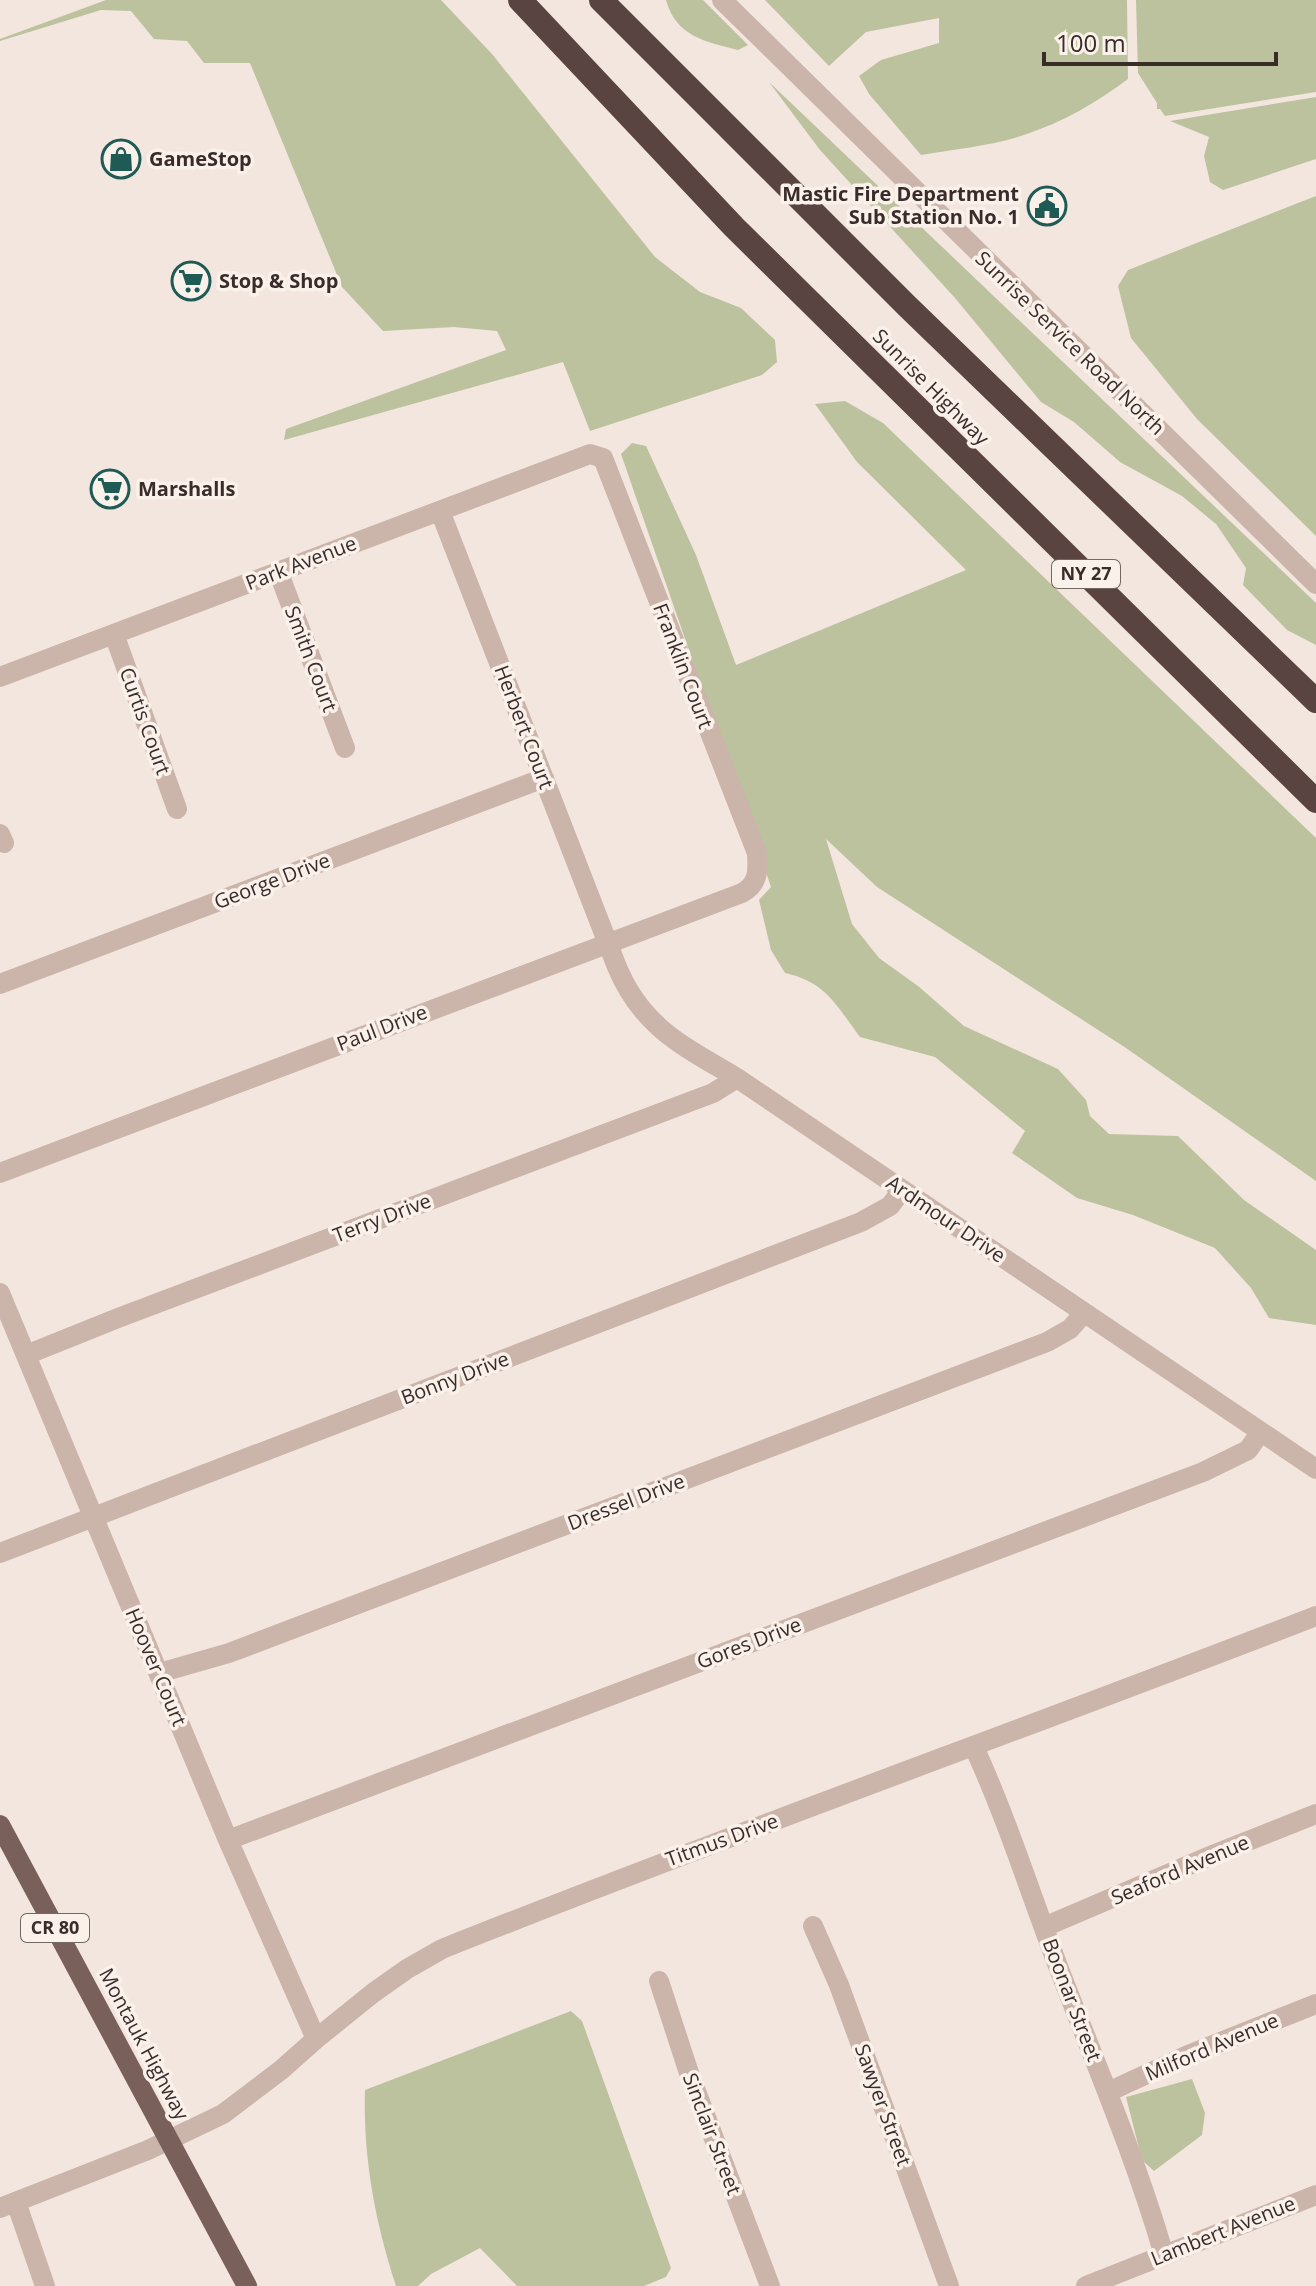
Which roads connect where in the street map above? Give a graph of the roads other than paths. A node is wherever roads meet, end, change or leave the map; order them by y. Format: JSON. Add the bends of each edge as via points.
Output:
{"nodes":[{"id":1,"x":520,"y":0,"type":"edge"},
{"id":2,"x":601,"y":0,"type":"edge"},
{"id":3,"x":722,"y":0,"type":"edge"},
{"id":4,"x":603,"y":458,"type":"joint"},
{"id":5,"x":440,"y":511,"type":"junction"},
{"id":6,"x":278,"y":571,"type":"junction"},
{"id":7,"x":1316,"y":584,"type":"edge"},
{"id":8,"x":114,"y":634,"type":"junction"},
{"id":9,"x":0,"y":677,"type":"edge"},
{"id":10,"x":1316,"y":701,"type":"edge"},
{"id":11,"x":345,"y":748,"type":"dead end"},
{"id":12,"x":544,"y":778,"type":"junction"},
{"id":13,"x":1316,"y":801,"type":"edge"},
{"id":14,"x":177,"y":809,"type":"dead end"},
{"id":15,"x":758,"y":875,"type":"joint"},
{"id":16,"x":608,"y":944,"type":"junction"},
{"id":17,"x":0,"y":984,"type":"edge"},
{"id":18,"x":737,"y":1078,"type":"junction"},
{"id":19,"x":0,"y":1173,"type":"edge"},
{"id":20,"x":902,"y":1190,"type":"junction"},
{"id":21,"x":0,"y":1293,"type":"edge"},
{"id":22,"x":1084,"y":1313,"type":"junction"},
{"id":23,"x":26,"y":1355,"type":"junction"},
{"id":24,"x":1260,"y":1433,"type":"junction"},
{"id":25,"x":1316,"y":1469,"type":"edge"},
{"id":26,"x":93,"y":1517,"type":"junction"},
{"id":27,"x":0,"y":1553,"type":"edge"},
{"id":28,"x":1316,"y":1616,"type":"edge"},
{"id":29,"x":159,"y":1673,"type":"junction"},
{"id":30,"x":974,"y":1747,"type":"junction"},
{"id":31,"x":1316,"y":1814,"type":"edge"},
{"id":32,"x":1,"y":1827,"type":"edge"},
{"id":33,"x":228,"y":1840,"type":"junction"},
{"id":34,"x":813,"y":1926,"type":"dead end"},
{"id":35,"x":1044,"y":1927,"type":"junction"},
{"id":36,"x":659,"y":1981,"type":"dead end"},
{"id":37,"x":1316,"y":2004,"type":"edge"},
{"id":38,"x":316,"y":2039,"type":"junction"},
{"id":39,"x":1108,"y":2092,"type":"junction"},
{"id":40,"x":169,"y":2141,"type":"junction"},
{"id":41,"x":1316,"y":2195,"type":"edge"},
{"id":42,"x":8,"y":2205,"type":"edge"},
{"id":43,"x":1164,"y":2255,"type":"junction"},
{"id":44,"x":45,"y":2286,"type":"edge"},
{"id":45,"x":247,"y":2286,"type":"edge"},
{"id":46,"x":770,"y":2286,"type":"edge"},
{"id":47,"x":949,"y":2286,"type":"edge"},
{"id":48,"x":1086,"y":2286,"type":"edge"}],
"edges":[{"from":1,"to":13,"type":"highway","name":"Sunrise Highway","number":"NY 27","via":[[734,227]]},
{"from":2,"to":10,"type":"highway","name":"Sunrise Highway","via":[[907,306]]},
{"from":3,"to":7,"type":"street","name":"Sunrise Service Road North"},
{"from":4,"to":5,"type":"street","name":"Park Avenue","via":[[590,454],[571,459]]},
{"from":4,"to":15,"type":"street","name":"Franklin Court","via":[[757,853]]},
{"from":5,"to":6,"type":"street","name":"Park Avenue"},
{"from":5,"to":12,"type":"street","name":"Herbert Court"},
{"from":6,"to":8,"type":"street","name":"Park Avenue"},
{"from":6,"to":11,"type":"street","name":"Smith Court"},
{"from":8,"to":9,"type":"street","name":"Park Avenue"},
{"from":8,"to":14,"type":"street","name":"Curtis Court"},
{"from":12,"to":16,"type":"street","name":"Herbert Court"},
{"from":12,"to":17,"type":"street","name":"George Drive"},
{"from":15,"to":16,"type":"street","name":"Paul Drive","via":[[742,893]]},
{"from":16,"to":18,"type":"street","name":"Ardmour Drive","via":[[628,993],[654,1025]]},
{"from":16,"to":19,"type":"street","name":"Paul Drive"},
{"from":18,"to":20,"type":"street","name":"Ardmour Drive"},
{"from":18,"to":23,"type":"street","name":"Terry Drive","via":[[713,1093]]},
{"from":20,"to":22,"type":"street","name":"Ardmour Drive"},
{"from":20,"to":26,"type":"street","name":"Bonny Drive","via":[[890,1206],[861,1222]]},
{"from":21,"to":23,"type":"street","name":"Hoover Court"},
{"from":22,"to":24,"type":"street","name":"Ardmour Drive"},
{"from":22,"to":29,"type":"street","name":"Dressel Drive","via":[[1047,1342],[229,1653]]},
{"from":23,"to":26,"type":"street","name":"Hoover Court"},
{"from":24,"to":25,"type":"street","name":"Ardmour Drive"},
{"from":24,"to":33,"type":"street","name":"Gores Drive","via":[[1248,1450],[1203,1472]]},
{"from":26,"to":27,"type":"street","name":"Bonny Drive"},
{"from":26,"to":29,"type":"street","name":"Hoover Court"},
{"from":28,"to":30,"type":"street","name":"Titmus Drive"},
{"from":29,"to":33,"type":"street","name":"Hoover Court"},
{"from":30,"to":35,"type":"street","name":"Boonar Street"},
{"from":30,"to":38,"type":"street","name":"Titmus Drive","via":[[442,1949],[373,1993]]},
{"from":31,"to":35,"type":"street","name":"Seaford Avenue"},
{"from":32,"to":40,"type":"main road","name":"Montauk Highway","number":"CR 80"},
{"from":33,"to":38,"type":"street","name":"Hoover Court"},
{"from":34,"to":47,"type":"street","name":"Sawyer Street"},
{"from":35,"to":39,"type":"street","name":"Boonar Street"},
{"from":36,"to":46,"type":"street","name":"Sinclair Street"},
{"from":37,"to":39,"type":"street","name":"Milford Avenue"},
{"from":38,"to":40,"type":"street","name":"Titmus Drive","via":[[237,2105]]},
{"from":39,"to":43,"type":"street","name":"Boonar Street"},
{"from":40,"to":42,"type":"street","name":"Titmus Drive"},
{"from":40,"to":45,"type":"main road","name":"Montauk Highway","number":"CR 80"},
{"from":41,"to":43,"type":"street","name":"Lambert Avenue"},
{"from":42,"to":44,"type":"street"},
{"from":43,"to":48,"type":"street","name":"Lambert Avenue"}]}
